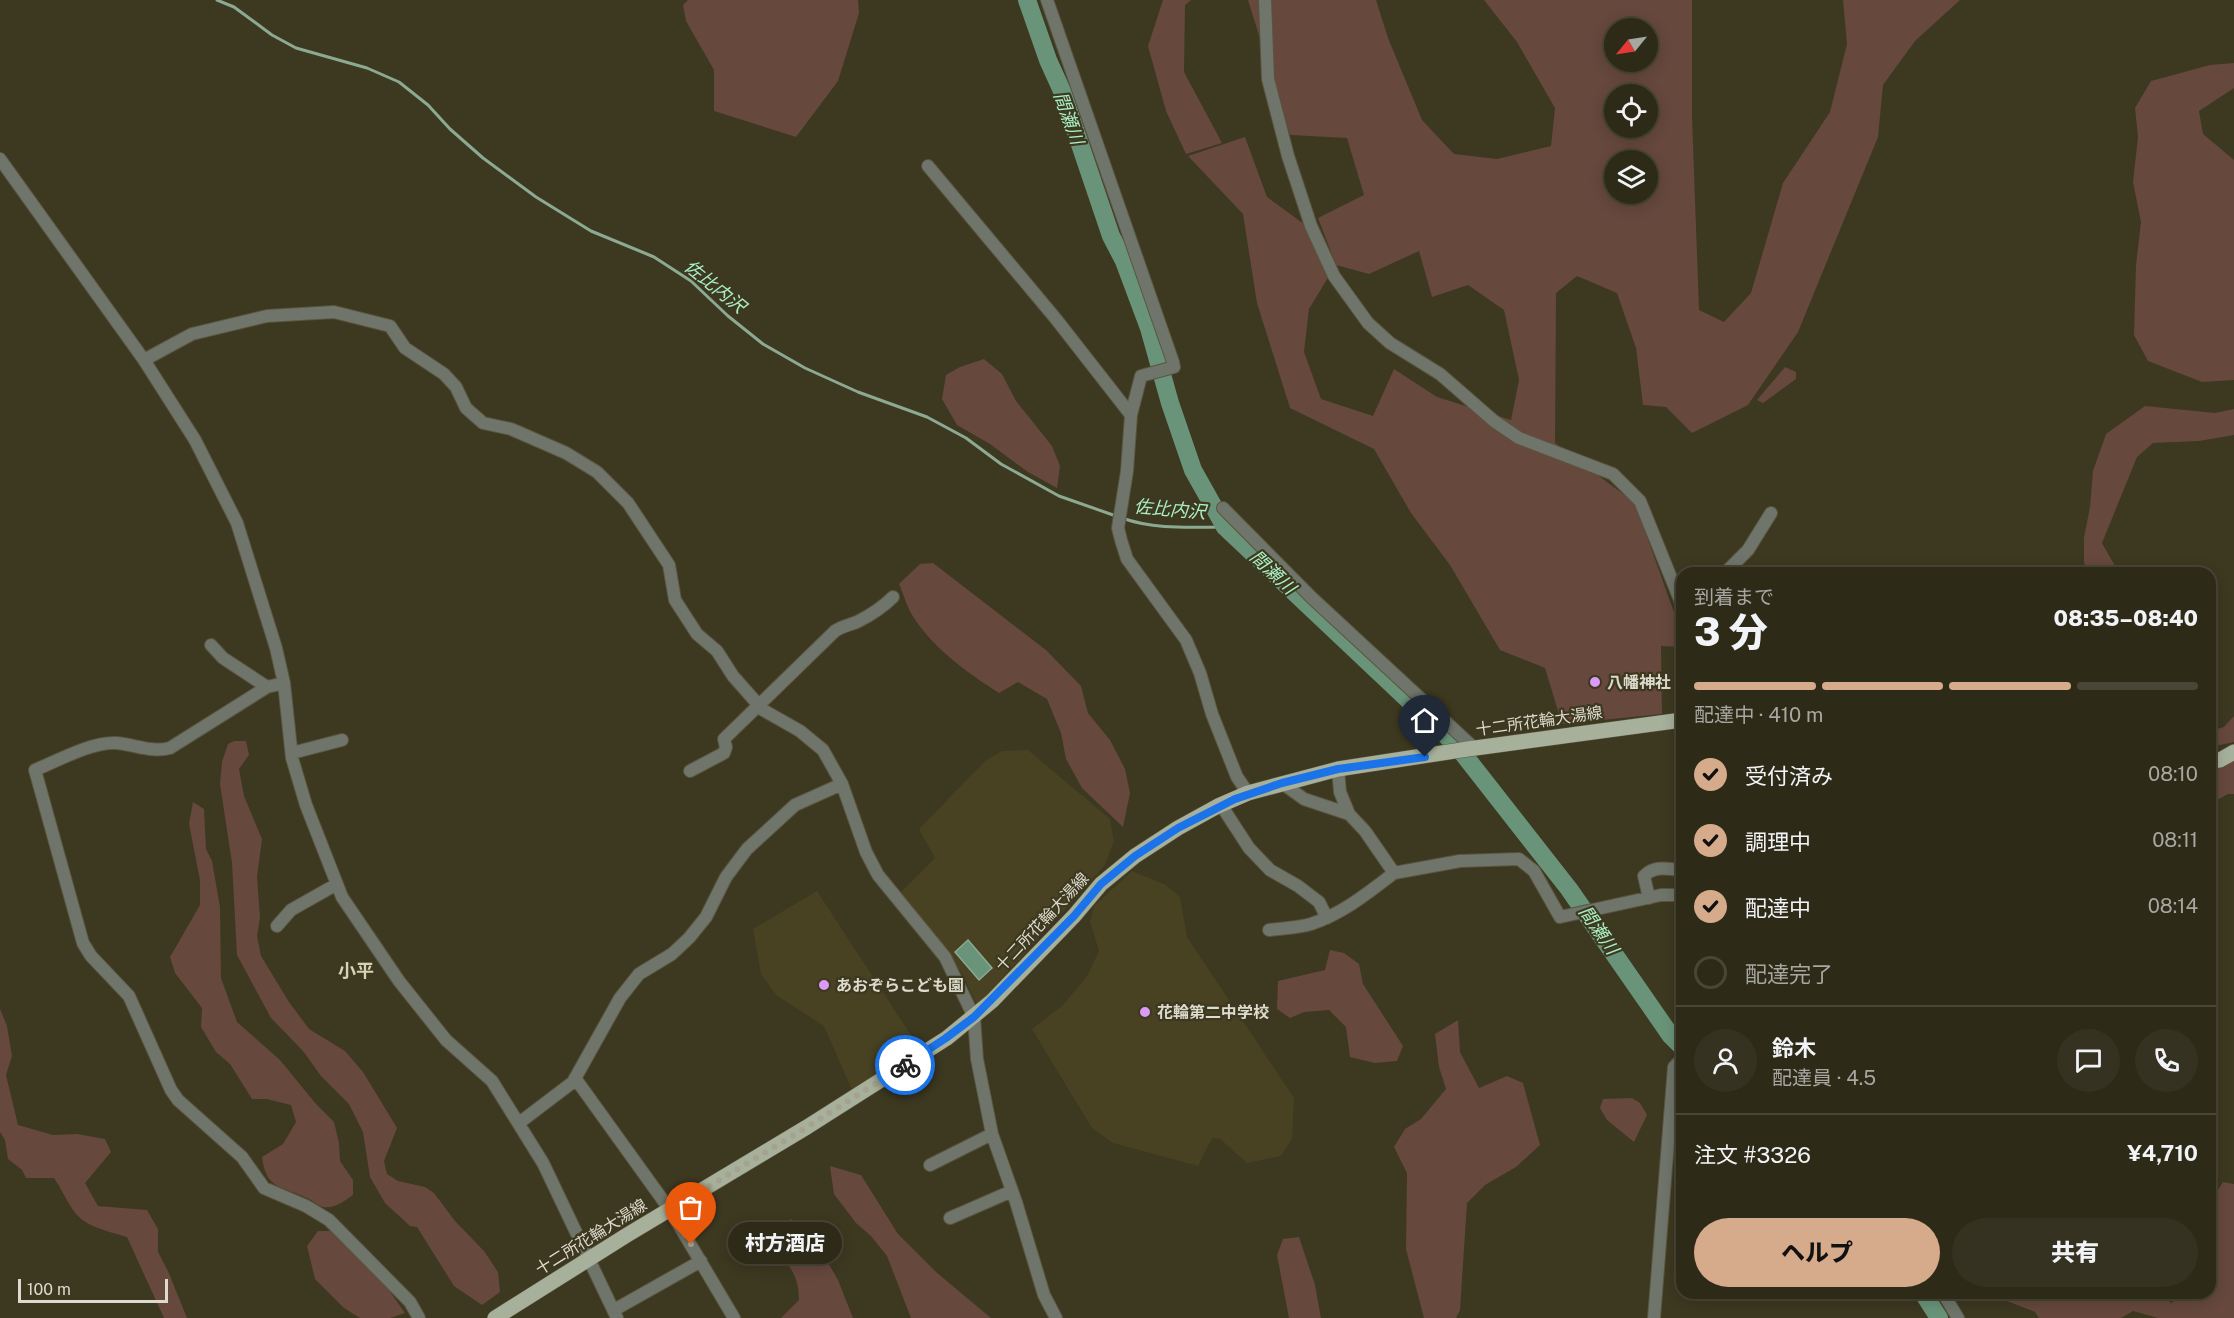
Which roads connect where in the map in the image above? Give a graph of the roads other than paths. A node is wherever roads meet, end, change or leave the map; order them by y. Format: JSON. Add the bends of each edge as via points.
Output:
{"nodes":[{"id":1,"x":1047,"y":0,"type":"edge"},
{"id":2,"x":1265,"y":0,"type":"edge"},
{"id":3,"x":0,"y":159,"type":"edge"},
{"id":4,"x":928,"y":166,"type":"dead end"},
{"id":5,"x":144,"y":360,"type":"junction"},
{"id":6,"x":1131,"y":415,"type":"junction"},
{"id":7,"x":1223,"y":508,"type":"dead end"},
{"id":8,"x":1771,"y":513,"type":"dead end"},
{"id":9,"x":1731,"y":567,"type":"edge"},
{"id":10,"x":1676,"y":587,"type":"edge"},
{"id":11,"x":893,"y":597,"type":"dead end"},
{"id":12,"x":211,"y":645,"type":"dead end"},
{"id":13,"x":284,"y":683,"type":"junction"},
{"id":14,"x":267,"y":687,"type":"junction"},
{"id":15,"x":758,"y":705,"type":"junction"},
{"id":16,"x":1676,"y":721,"type":"edge"},
{"id":17,"x":342,"y":740,"type":"dead end"},
{"id":18,"x":1471,"y":748,"type":"junction"},
{"id":19,"x":2234,"y":752,"type":"edge"},
{"id":20,"x":292,"y":753,"type":"junction"},
{"id":21,"x":2216,"y":760,"type":"edge"},
{"id":22,"x":1338,"y":769,"type":"junction"},
{"id":23,"x":690,"y":771,"type":"dead end"},
{"id":24,"x":1282,"y":783,"type":"junction"},
{"id":25,"x":842,"y":784,"type":"junction"},
{"id":26,"x":1248,"y":793,"type":"junction"},
{"id":27,"x":1221,"y":805,"type":"junction"},
{"id":28,"x":1349,"y":814,"type":"junction"},
{"id":29,"x":1676,"y":870,"type":"edge"},
{"id":30,"x":1394,"y":873,"type":"junction"},
{"id":31,"x":338,"y":884,"type":"junction"},
{"id":32,"x":1676,"y":896,"type":"edge"},
{"id":33,"x":1649,"y":898,"type":"junction"},
{"id":34,"x":1328,"y":918,"type":"junction"},
{"id":35,"x":278,"y":926,"type":"dead end"},
{"id":36,"x":1269,"y":930,"type":"dead end"},
{"id":37,"x":974,"y":1017,"type":"junction"},
{"id":38,"x":575,"y":1078,"type":"junction"},
{"id":39,"x":1676,"y":1084,"type":"edge"},
{"id":40,"x":519,"y":1123,"type":"junction"},
{"id":41,"x":992,"y":1134,"type":"junction"},
{"id":42,"x":930,"y":1165,"type":"dead end"},
{"id":43,"x":1012,"y":1191,"type":"junction"},
{"id":44,"x":670,"y":1210,"type":"junction"},
{"id":45,"x":950,"y":1218,"type":"dead end"},
{"id":46,"x":590,"y":1258,"type":"junction"},
{"id":47,"x":701,"y":1261,"type":"junction"},
{"id":48,"x":1947,"y":1299,"type":"edge"},
{"id":49,"x":615,"y":1314,"type":"edge"},
{"id":50,"x":419,"y":1318,"type":"edge"},
{"id":51,"x":495,"y":1318,"type":"edge"},
{"id":52,"x":734,"y":1318,"type":"edge"},
{"id":53,"x":1056,"y":1318,"type":"edge"},
{"id":54,"x":1654,"y":1318,"type":"edge"},
{"id":55,"x":1958,"y":1318,"type":"edge"}],
"edges":[{"from":1,"to":6,"type":"street","via":[[1174,367],[1141,376]]},
{"from":2,"to":10,"type":"street","via":[[1268,79],[1311,226],[1334,276],[1382,337],[1440,374],[1494,422],[1519,438],[1613,474],[1625,484],[1640,501]]},
{"from":3,"to":5,"type":"street"},
{"from":4,"to":6,"type":"street"},
{"from":5,"to":13,"type":"street","via":[[195,440],[237,523]]},
{"from":5,"to":15,"type":"street","via":[[192,334],[267,315],[334,312],[390,326],[405,348],[444,374],[456,387],[466,408],[483,423],[511,429],[566,453],[597,472],[628,503],[669,565],[675,600],[685,616]]},
{"from":6,"to":26,"type":"street","via":[[1118,528],[1127,559],[1186,640],[1237,777]]},
{"from":7,"to":18,"type":"street"},
{"from":8,"to":9,"type":"street","via":[[1748,550]]},
{"from":11,"to":15,"type":"street","via":[[882,608],[835,631]]},
{"from":12,"to":14,"type":"street"},
{"from":13,"to":14,"type":"street"},
{"from":13,"to":20,"type":"street"},
{"from":14,"to":50,"type":"street","via":[[170,748],[159,751],[113,743],[34,770],[83,943],[129,996],[178,1100],[242,1157],[264,1188],[329,1220],[410,1302]]},
{"from":15,"to":23,"type":"street","via":[[724,739],[724,753]]},
{"from":15,"to":25,"type":"street","via":[[823,750]]},
{"from":16,"to":18,"type":"main road","name":"十二所花輪大湯線"},
{"from":17,"to":20,"type":"street"},
{"from":18,"to":22,"type":"main road","name":"十二所花輪大湯線"},
{"from":19,"to":21,"type":"main road"},
{"from":20,"to":31,"type":"street","via":[[306,805]]},
{"from":22,"to":24,"type":"main road","name":"十二所花輪大湯線"},
{"from":22,"to":28,"type":"street","via":[[1340,792]]},
{"from":24,"to":26,"type":"main road","name":"十二所花輪大湯線"},
{"from":24,"to":28,"type":"street","via":[[1304,800]]},
{"from":25,"to":37,"type":"street","via":[[878,875],[945,957]]},
{"from":25,"to":38,"type":"street","via":[[795,805],[747,849],[689,938],[672,954],[639,974],[620,998]]},
{"from":26,"to":27,"type":"main road","name":"十二所花輪大湯線"},
{"from":27,"to":34,"type":"street","via":[[1249,848],[1270,870],[1319,902]]},
{"from":27,"to":37,"type":"main road","name":"十二所花輪大湯線","via":[[1144,850],[1101,884]]},
{"from":28,"to":30,"type":"street"},
{"from":29,"to":33,"type":"street","via":[[1657,868],[1644,876]]},
{"from":30,"to":33,"type":"street","via":[[1460,861],[1519,859],[1534,871],[1560,917]]},
{"from":30,"to":34,"type":"street"},
{"from":31,"to":35,"type":"street","via":[[291,910]]},
{"from":31,"to":40,"type":"street","via":[[342,897],[399,981],[446,1040],[492,1081]]},
{"from":32,"to":33,"type":"street"},
{"from":34,"to":36,"type":"street","via":[[1309,925]]},
{"from":37,"to":41,"type":"street","via":[[977,1059]]},
{"from":37,"to":44,"type":"main road","name":"十二所花輪大湯線","via":[[807,1127]]},
{"from":38,"to":40,"type":"street"},
{"from":38,"to":44,"type":"street"},
{"from":39,"to":54,"type":"street"},
{"from":40,"to":46,"type":"street"},
{"from":41,"to":42,"type":"street"},
{"from":41,"to":43,"type":"street"},
{"from":43,"to":45,"type":"street"},
{"from":43,"to":53,"type":"street","via":[[1044,1295]]},
{"from":44,"to":46,"type":"main road","name":"十二所花輪大湯線"},
{"from":44,"to":47,"type":"street"},
{"from":46,"to":49,"type":"street"},
{"from":46,"to":51,"type":"main road","name":"十二所花輪大湯線"},
{"from":47,"to":49,"type":"street"},
{"from":47,"to":52,"type":"street"},
{"from":48,"to":55,"type":"street"}]}
